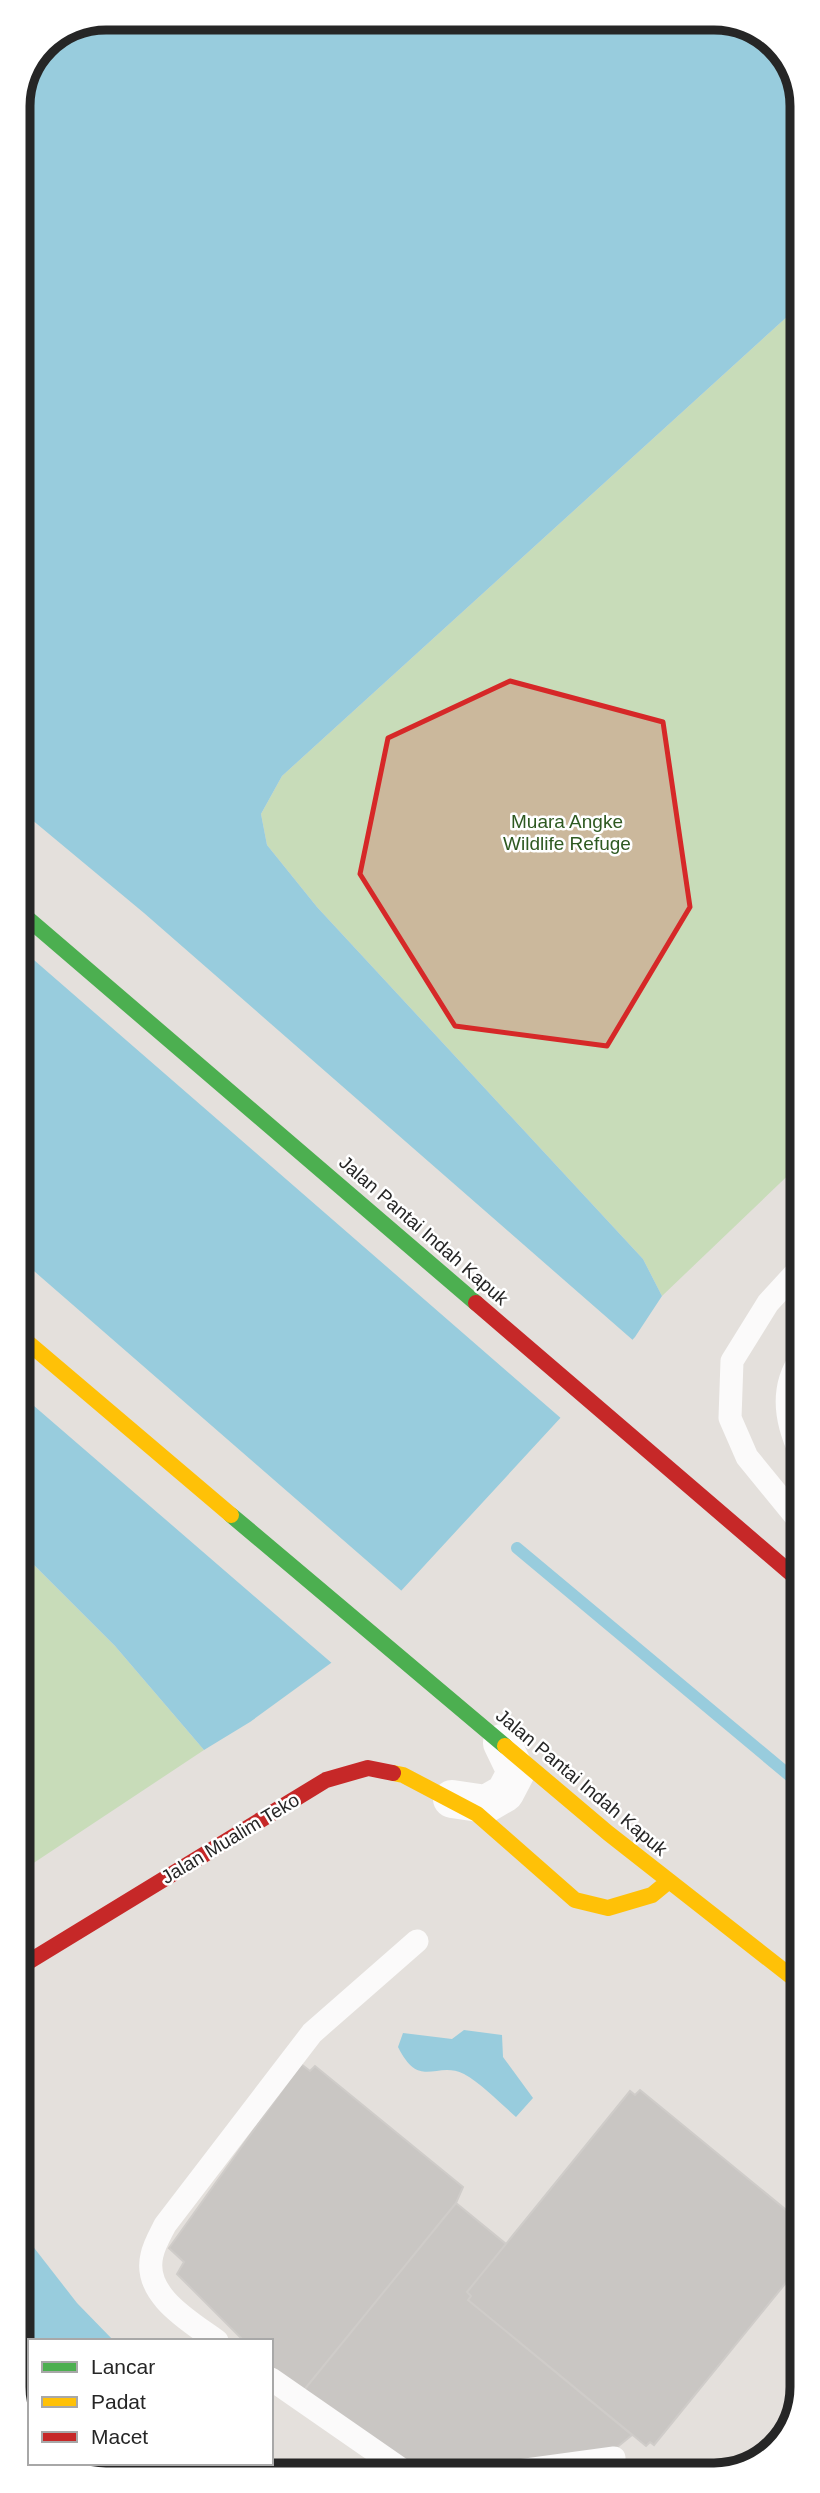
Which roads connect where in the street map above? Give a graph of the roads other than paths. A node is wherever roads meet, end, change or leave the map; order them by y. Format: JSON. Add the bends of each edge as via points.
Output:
{"nodes":[{"id":1,"x":30,"y":920,"type":"edge"},
{"id":2,"x":790,"y":1280,"type":"edge"},
{"id":3,"x":30,"y":1344,"type":"edge"},
{"id":4,"x":790,"y":1387,"type":"edge"},
{"id":5,"x":790,"y":1430,"type":"edge"},
{"id":6,"x":790,"y":1510,"type":"edge"},
{"id":7,"x":790,"y":1573,"type":"edge"},
{"id":8,"x":502,"y":1743,"type":"junction"},
{"id":9,"x":452,"y":1799,"type":"junction"},
{"id":10,"x":669,"y":1881,"type":"junction"},
{"id":11,"x":417,"y":1941,"type":"dead end"},
{"id":12,"x":30,"y":1961,"type":"edge"},
{"id":13,"x":790,"y":1975,"type":"edge"},
{"id":14,"x":214,"y":2339,"type":"edge"},
{"id":15,"x":273,"y":2380,"type":"edge"},
{"id":16,"x":614,"y":2458,"type":"dead end"},
{"id":17,"x":392,"y":2463,"type":"edge"},
{"id":18,"x":577,"y":2463,"type":"edge"}],
"edges":[{"from":1,"to":7,"type":"main road","name":"Jalan Pantai Indah Kapuk"},
{"from":2,"to":6,"type":"lane","via":[[768,1303],[732,1361],[730,1418],[747,1457]]},
{"from":3,"to":8,"type":"main road","name":"Jalan Pantai Indah Kapuk"},
{"from":4,"to":5,"type":"lane"},
{"from":8,"to":9,"type":"street","name":"Jalan Mualim Teko","via":[[516,1772],[505,1793],[486,1804]]},
{"from":8,"to":10,"type":"main road","name":"Jalan Pantai Indah Kapuk"},
{"from":9,"to":10,"type":"main road","name":"Jalan Mualim Teko","via":[[477,1814],[575,1900],[607,1908],[652,1895]]},
{"from":9,"to":12,"type":"main road","name":"Jalan Mualim Teko","via":[[403,1775],[368,1768],[326,1780]]},
{"from":10,"to":13,"type":"main road","name":"Jalan Pantai Indah Kapuk"},
{"from":11,"to":14,"type":"lane","via":[[313,2033],[164,2225],[151,2256],[151,2275],[162,2296]]},
{"from":15,"to":17,"type":"lane"},
{"from":16,"to":18,"type":"lane"}]}
